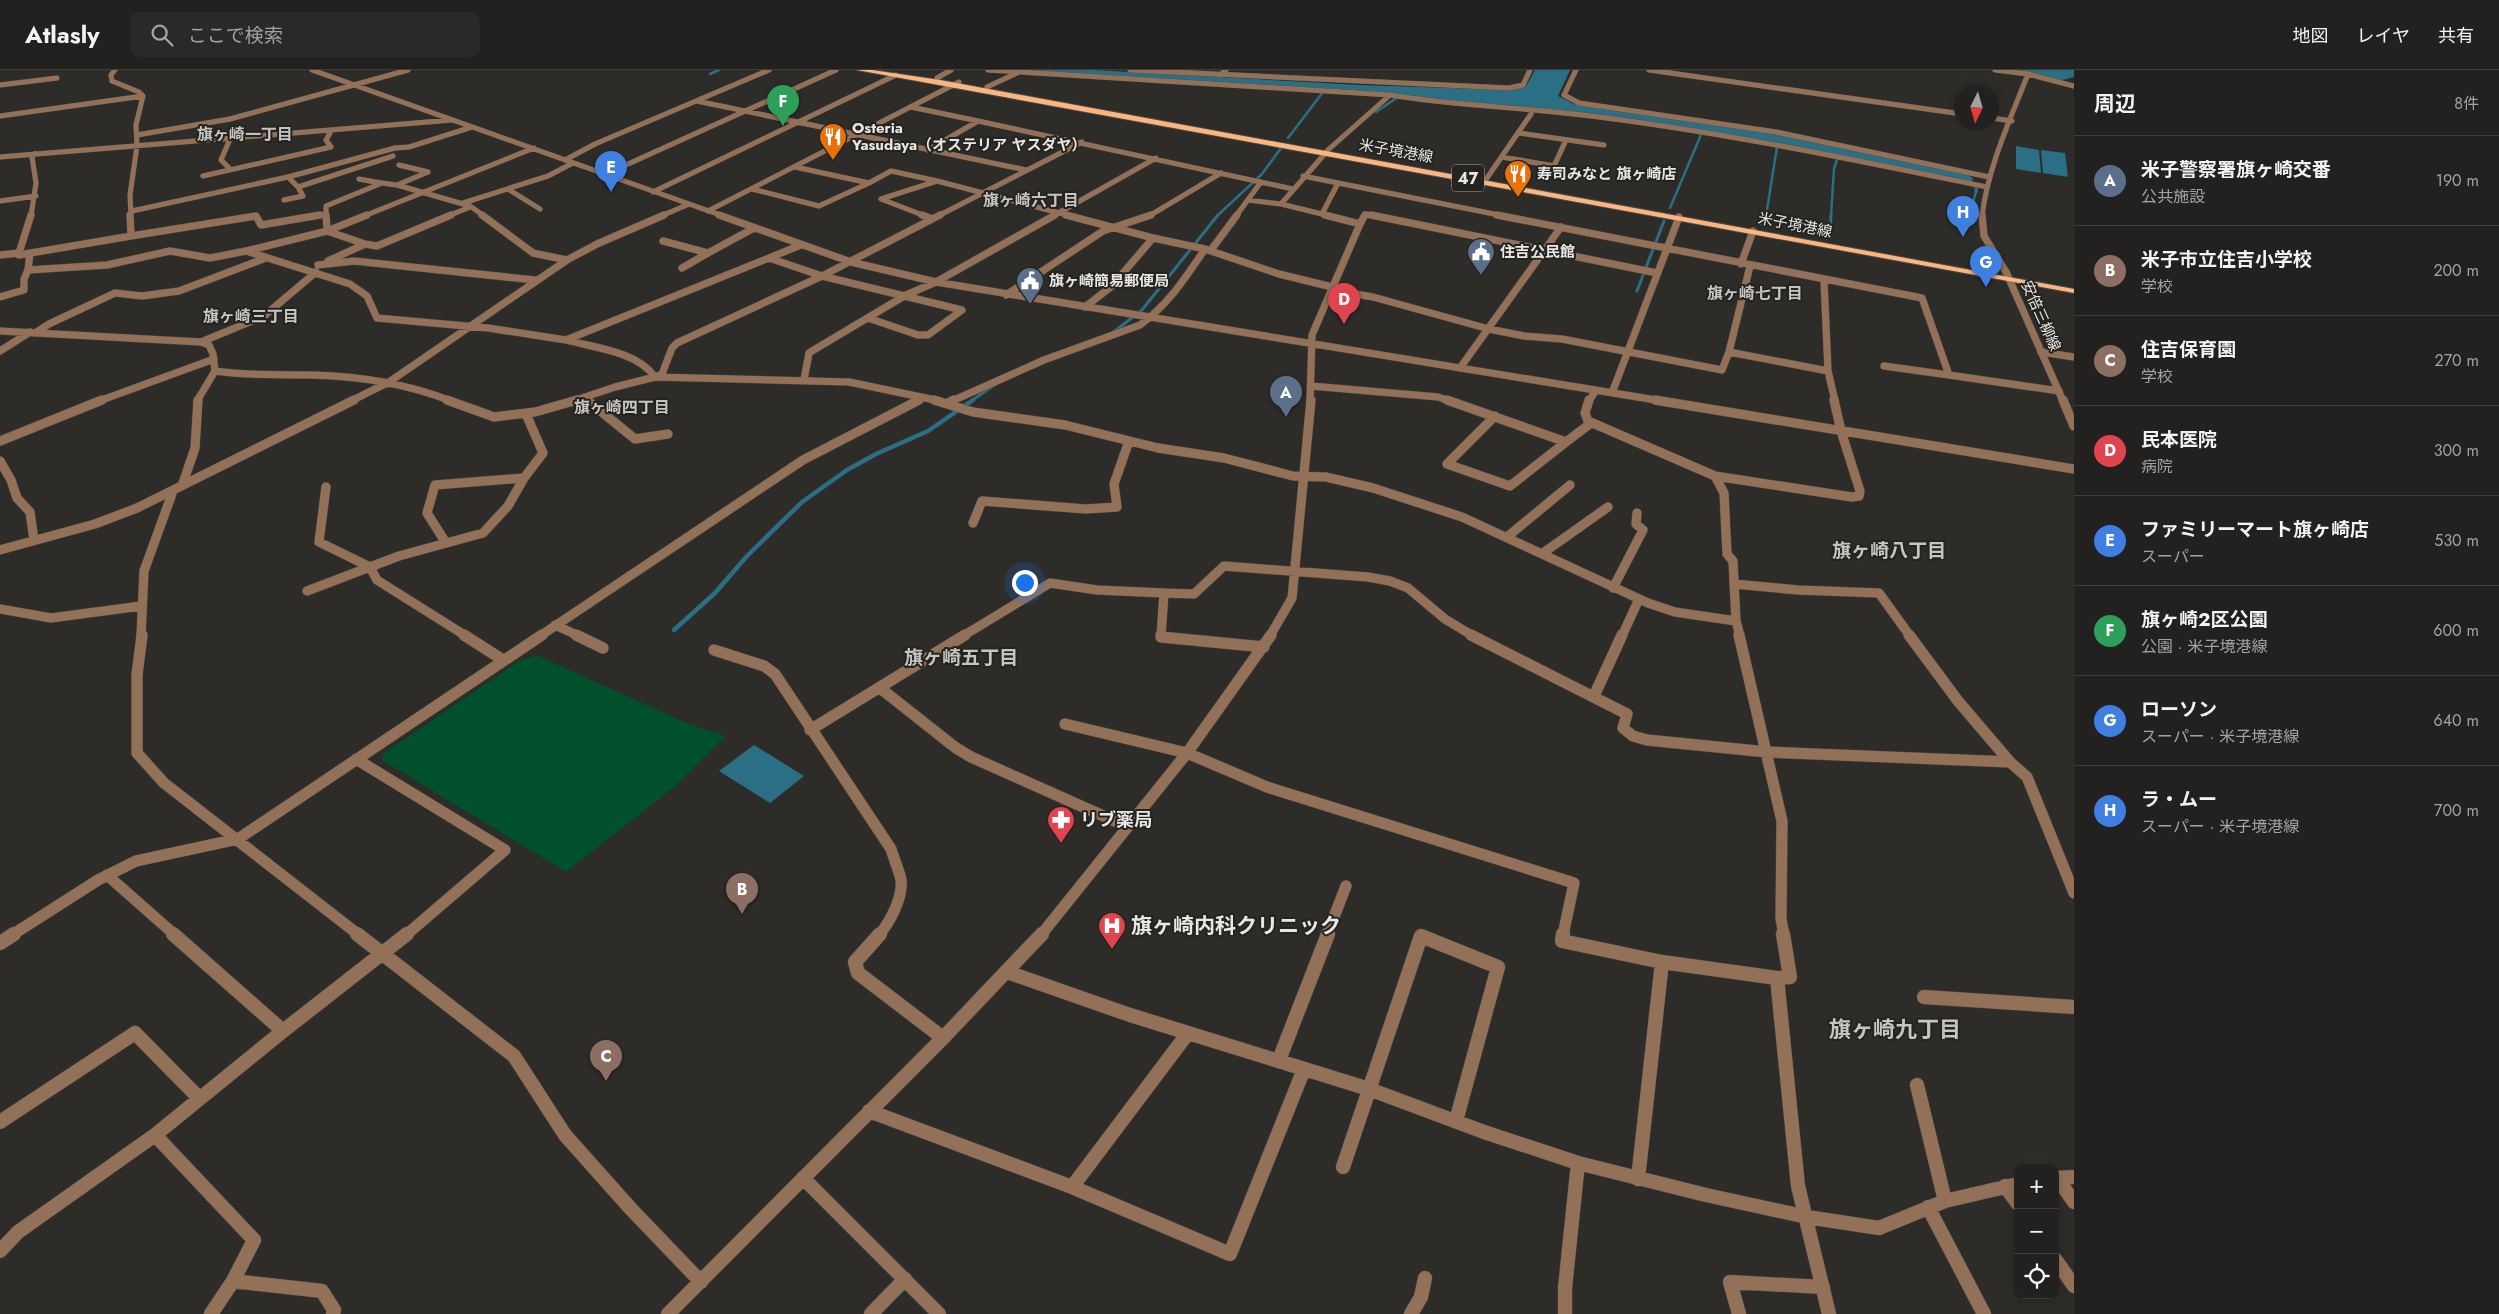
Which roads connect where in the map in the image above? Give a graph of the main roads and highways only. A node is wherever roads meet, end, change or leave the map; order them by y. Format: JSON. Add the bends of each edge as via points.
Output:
{"nodes":[{"id":1,"x":860,"y":70,"type":"edge"},
{"id":2,"x":885,"y":70,"type":"edge"},
{"id":3,"x":957,"y":84,"type":"junction"},
{"id":4,"x":1327,"y":151,"type":"junction"},
{"id":5,"x":2008,"y":276,"type":"junction"},
{"id":6,"x":2074,"y":284,"type":"edge"},
{"id":7,"x":2074,"y":291,"type":"edge"}],
"edges":[{"from":1,"to":3,"type":"main road","name":"米子境港線","number":"47"},
{"from":2,"to":3,"type":"main road","name":"米子境港線","number":"47"},
{"from":3,"to":4,"type":"main road","name":"米子境港線","number":"47"},
{"from":3,"to":4,"type":"main road","name":"米子境港線","number":"47"},
{"from":4,"to":5,"type":"main road","name":"米子境港線","number":"47"},
{"from":4,"to":5,"type":"main road","name":"米子境港線","number":"47"},
{"from":5,"to":6,"type":"main road","name":"米子境港線","number":"47"},
{"from":5,"to":7,"type":"main road","name":"米子境港線","number":"47"}]}
